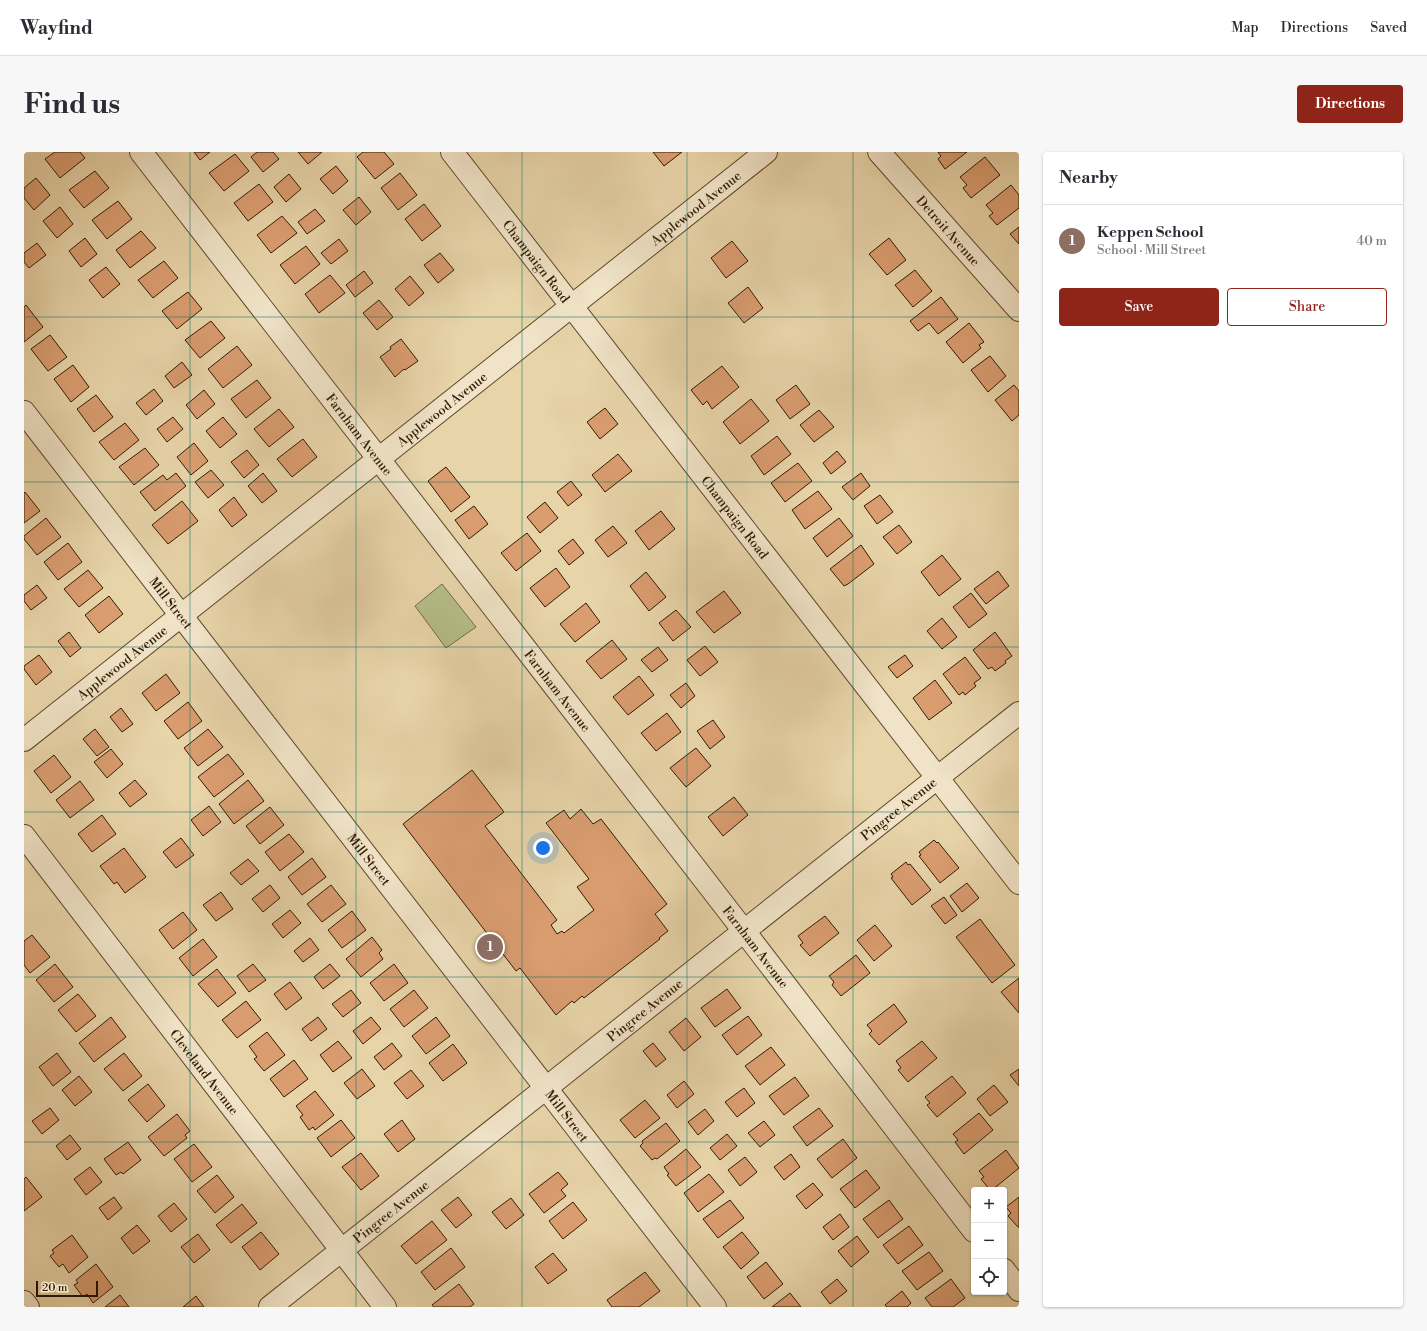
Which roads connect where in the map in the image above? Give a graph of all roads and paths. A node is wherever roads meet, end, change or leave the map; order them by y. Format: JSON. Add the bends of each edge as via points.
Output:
{"nodes":[{"id":1,"x":140,"y":152,"type":"edge"},
{"id":2,"x":452,"y":152,"type":"edge"},
{"id":3,"x":766,"y":152,"type":"edge"},
{"id":4,"x":879,"y":152,"type":"edge"},
{"id":5,"x":572,"y":305,"type":"junction"},
{"id":6,"x":1019,"y":310,"type":"edge"},
{"id":7,"x":24,"y":412,"type":"edge"},
{"id":8,"x":379,"y":458,"type":"junction"},
{"id":9,"x":182,"y":616,"type":"junction"},
{"id":10,"x":1019,"y":713,"type":"edge"},
{"id":11,"x":24,"y":740,"type":"edge"},
{"id":12,"x":938,"y":778,"type":"junction"},
{"id":13,"x":24,"y":836,"type":"edge"},
{"id":14,"x":1019,"y":883,"type":"edge"},
{"id":15,"x":744,"y":931,"type":"junction"},
{"id":16,"x":547,"y":1088,"type":"junction"},
{"id":17,"x":971,"y":1227,"type":"edge"},
{"id":18,"x":341,"y":1251,"type":"junction"},
{"id":19,"x":1007,"y":1274,"type":"edge"},
{"id":20,"x":1019,"y":1290,"type":"edge"},
{"id":21,"x":24,"y":1302,"type":"edge"},
{"id":22,"x":28,"y":1307,"type":"edge"},
{"id":23,"x":270,"y":1307,"type":"edge"},
{"id":24,"x":385,"y":1307,"type":"edge"},
{"id":25,"x":715,"y":1307,"type":"edge"}],
"edges":[{"from":1,"to":8,"type":"street","name":"Farnham Avenue"},
{"from":2,"to":5,"type":"street","name":"Champaign Road"},
{"from":3,"to":5,"type":"street","name":"Applewood Avenue"},
{"from":4,"to":6,"type":"street","name":"Detroit Avenue"},
{"from":5,"to":8,"type":"street","name":"Applewood Avenue"},
{"from":5,"to":12,"type":"street","name":"Champaign Road"},
{"from":7,"to":9,"type":"street","name":"Mill Street"},
{"from":8,"to":9,"type":"street","name":"Applewood Avenue"},
{"from":8,"to":15,"type":"street","name":"Farnham Avenue"},
{"from":9,"to":11,"type":"street","name":"Applewood Avenue"},
{"from":9,"to":16,"type":"street","name":"Mill Street"},
{"from":10,"to":12,"type":"street","name":"Pingree Avenue"},
{"from":12,"to":14,"type":"street","name":"Champaign Road"},
{"from":12,"to":15,"type":"street","name":"Pingree Avenue"},
{"from":13,"to":18,"type":"street","name":"Cleveland Avenue"},
{"from":15,"to":16,"type":"street","name":"Pingree Avenue"},
{"from":15,"to":17,"type":"street","name":"Farnham Avenue"},
{"from":16,"to":18,"type":"street","name":"Pingree Avenue"},
{"from":16,"to":25,"type":"street","name":"Mill Street"},
{"from":18,"to":23,"type":"street","name":"Pingree Avenue"},
{"from":18,"to":24,"type":"street","name":"Cleveland Avenue"},
{"from":19,"to":20,"type":"street"},
{"from":21,"to":22,"type":"street"}]}
